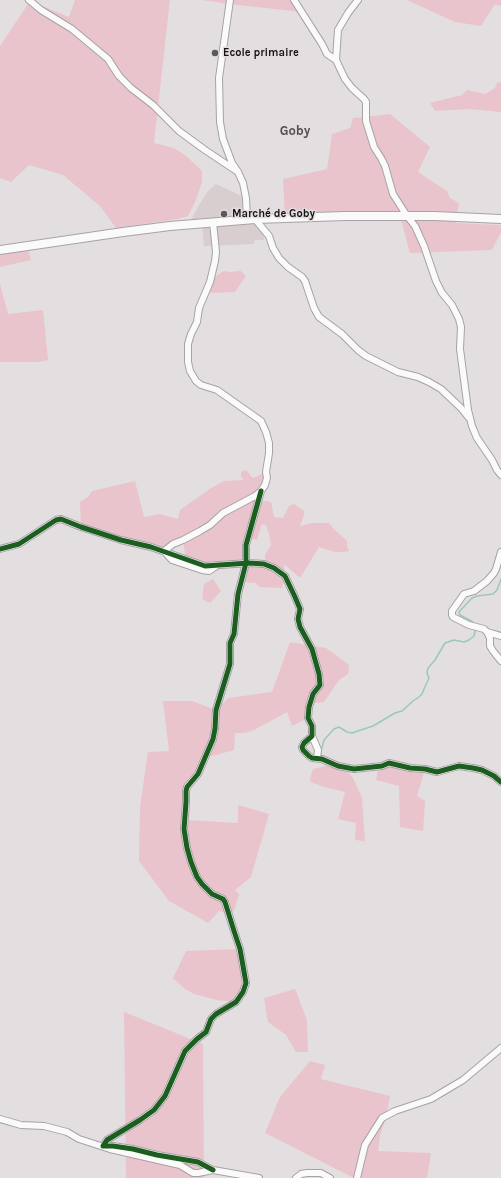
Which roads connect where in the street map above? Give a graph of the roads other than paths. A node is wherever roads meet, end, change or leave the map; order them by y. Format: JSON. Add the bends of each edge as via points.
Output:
{"nodes":[{"id":1,"x":29,"y":0,"type":"edge"},
{"id":2,"x":230,"y":0,"type":"edge"},
{"id":3,"x":294,"y":0,"type":"edge"},
{"id":4,"x":358,"y":0,"type":"edge"},
{"id":5,"x":336,"y":60,"type":"junction"},
{"id":6,"x":238,"y":172,"type":"junction"},
{"id":7,"x":407,"y":216,"type":"junction"},
{"id":8,"x":251,"y":219,"type":"junction"},
{"id":9,"x":501,"y":219,"type":"edge"},
{"id":10,"x":213,"y":222,"type":"junction"},
{"id":11,"x":0,"y":250,"type":"edge"},
{"id":12,"x":471,"y":421,"type":"junction"},
{"id":13,"x":501,"y":475,"type":"edge"},
{"id":14,"x":261,"y":490,"type":"junction"},
{"id":15,"x":0,"y":549,"type":"edge"},
{"id":16,"x":164,"y":551,"type":"junction"},
{"id":17,"x":501,"y":552,"type":"edge"},
{"id":18,"x":246,"y":564,"type":"junction"},
{"id":19,"x":487,"y":632,"type":"junction"},
{"id":20,"x":501,"y":636,"type":"edge"},
{"id":21,"x":501,"y":660,"type":"edge"},
{"id":22,"x":312,"y":736,"type":"junction"},
{"id":23,"x":317,"y":758,"type":"junction"},
{"id":24,"x":501,"y":782,"type":"edge"},
{"id":25,"x":501,"y":1048,"type":"edge"},
{"id":26,"x":0,"y":1119,"type":"edge"},
{"id":27,"x":103,"y":1146,"type":"junction"},
{"id":28,"x":213,"y":1170,"type":"junction"},
{"id":29,"x":259,"y":1178,"type":"edge"},
{"id":30,"x":296,"y":1178,"type":"edge"},
{"id":31,"x":330,"y":1178,"type":"edge"},
{"id":32,"x":357,"y":1178,"type":"edge"}],
"edges":[{"from":1,"to":6,"type":"street","via":[[72,29],[108,59],[119,76],[179,131]]},
{"from":2,"to":6,"type":"street","via":[[219,78],[220,118],[223,139]]},
{"from":3,"to":5,"type":"street","via":[[327,54]]},
{"from":4,"to":5,"type":"street","via":[[338,30]]},
{"from":5,"to":7,"type":"street","via":[[345,79],[366,102],[366,121],[374,147],[383,162],[394,194]]},
{"from":6,"to":8,"type":"street"},
{"from":7,"to":8,"type":"main road"},
{"from":7,"to":9,"type":"main road"},
{"from":7,"to":12,"type":"street","via":[[415,226],[442,293],[459,318],[460,349]]},
{"from":8,"to":10,"type":"main road"},
{"from":8,"to":12,"type":"street","via":[[269,236],[279,258],[305,281],[319,317],[366,356],[441,389]]},
{"from":10,"to":11,"type":"main road"},
{"from":10,"to":14,"type":"street","via":[[215,261],[188,344],[188,362],[196,382],[216,390],[261,421],[269,443],[267,478]]},
{"from":12,"to":13,"type":"street","via":[[477,438]]},
{"from":14,"to":16,"type":"street","via":[[255,496],[223,513],[205,528]]},
{"from":14,"to":18,"type":"street","via":[[246,545]]},
{"from":15,"to":16,"type":"street","via":[[19,544],[56,520],[61,520]]},
{"from":16,"to":18,"type":"street","via":[[205,566]]},
{"from":17,"to":19,"type":"street","via":[[494,573],[487,581],[464,594],[452,611],[453,617]]},
{"from":18,"to":22,"type":"street","via":[[264,564],[285,576],[300,609],[300,627],[312,649],[320,685],[311,698],[308,718],[312,726]]},
{"from":18,"to":27,"type":"street","via":[[238,594],[234,634],[230,643],[230,664],[216,710],[214,734],[198,774],[186,790],[184,829],[187,848],[197,877],[212,894],[225,902],[240,949],[246,983],[236,1002],[216,1014],[206,1032],[185,1051],[164,1096],[154,1110],[107,1140]]},
{"from":19,"to":20,"type":"street"},
{"from":19,"to":21,"type":"street","via":[[490,646]]},
{"from":22,"to":23,"type":"street","via":[[318,750]]},
{"from":22,"to":23,"type":"street","via":[[302,747],[312,758]]},
{"from":23,"to":24,"type":"street","via":[[354,770],[389,763],[437,772],[459,766],[482,770]]},
{"from":25,"to":32,"type":"street","via":[[462,1080],[431,1099],[382,1118],[365,1145]]},
{"from":26,"to":27,"type":"street","via":[[67,1132],[79,1139]]},
{"from":27,"to":28,"type":"street","via":[[133,1149],[198,1162]]},
{"from":27,"to":28,"type":"street","via":[[180,1165],[193,1173]]},
{"from":28,"to":29,"type":"street"},
{"from":30,"to":31,"type":"street","via":[[301,1174],[321,1173]]}]}
